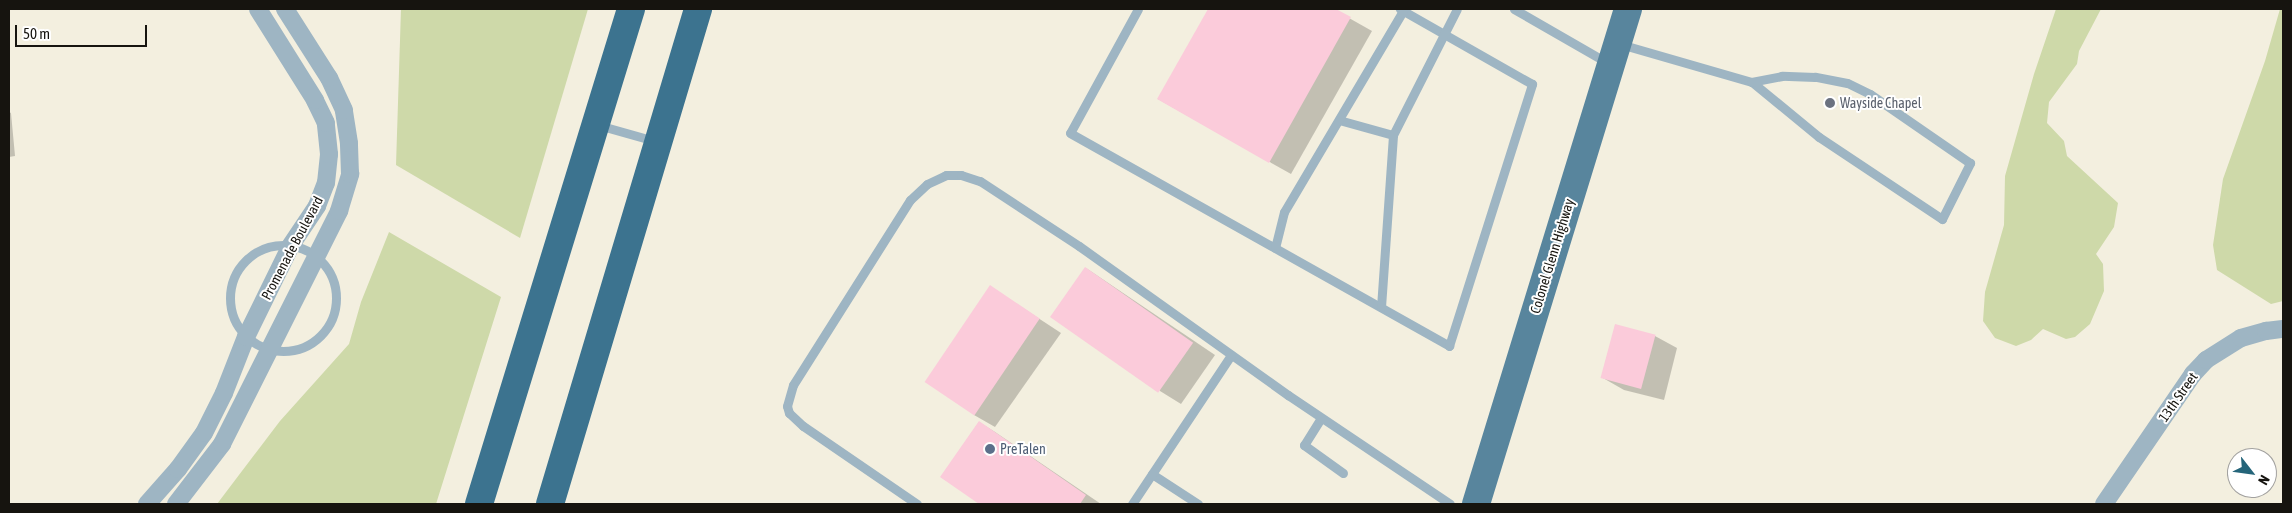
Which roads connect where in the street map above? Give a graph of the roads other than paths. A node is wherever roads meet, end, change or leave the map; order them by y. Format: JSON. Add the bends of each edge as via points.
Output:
{"nodes":[{"id":1,"x":258,"y":9,"type":"edge"},
{"id":2,"x":285,"y":9,"type":"edge"},
{"id":3,"x":631,"y":9,"type":"edge"},
{"id":4,"x":698,"y":9,"type":"edge"},
{"id":5,"x":1138,"y":9,"type":"edge"},
{"id":6,"x":1457,"y":9,"type":"edge"},
{"id":7,"x":1514,"y":9,"type":"edge"},
{"id":8,"x":1628,"y":9,"type":"edge"},
{"id":9,"x":1402,"y":10,"type":"edge"},
{"id":10,"x":1444,"y":34,"type":"junction"},
{"id":11,"x":1614,"y":53,"type":"junction"},
{"id":12,"x":1752,"y":82,"type":"junction"},
{"id":13,"x":1339,"y":120,"type":"junction"},
{"id":14,"x":595,"y":124,"type":"junction"},
{"id":15,"x":1393,"y":135,"type":"junction"},
{"id":16,"x":658,"y":142,"type":"junction"},
{"id":17,"x":291,"y":245,"type":"junction"},
{"id":18,"x":1275,"y":248,"type":"junction"},
{"id":19,"x":318,"y":257,"type":"junction"},
{"id":20,"x":1381,"y":307,"type":"junction"},
{"id":21,"x":2283,"y":329,"type":"edge"},
{"id":22,"x":246,"y":336,"type":"junction"},
{"id":23,"x":269,"y":350,"type":"junction"},
{"id":24,"x":1231,"y":354,"type":"junction"},
{"id":25,"x":1322,"y":418,"type":"junction"},
{"id":26,"x":1152,"y":474,"type":"junction"},
{"id":27,"x":1343,"y":474,"type":"dead end"},
{"id":28,"x":147,"y":504,"type":"edge"},
{"id":29,"x":176,"y":504,"type":"edge"},
{"id":30,"x":480,"y":504,"type":"edge"},
{"id":31,"x":550,"y":504,"type":"edge"},
{"id":32,"x":917,"y":504,"type":"edge"},
{"id":33,"x":1132,"y":504,"type":"edge"},
{"id":34,"x":1198,"y":504,"type":"edge"},
{"id":35,"x":1450,"y":504,"type":"edge"},
{"id":36,"x":1476,"y":504,"type":"edge"},
{"id":37,"x":2104,"y":504,"type":"edge"}],
"edges":[{"from":1,"to":17,"type":"street","name":"Promenade Boulevard","via":[[326,123],[329,154],[326,183],[317,206]]},
{"from":2,"to":19,"type":"street","name":"Promenade Boulevard","via":[[333,86],[344,110],[349,144],[350,174],[339,211]]},
{"from":3,"to":14,"type":"highway"},
{"from":4,"to":16,"type":"highway"},
{"from":5,"to":18,"type":"lane","via":[[1070,132]]},
{"from":6,"to":10,"type":"lane"},
{"from":7,"to":11,"type":"lane"},
{"from":8,"to":11,"type":"main road","name":"Colonel Glenn Highway"},
{"from":9,"to":10,"type":"lane"},
{"from":9,"to":13,"type":"lane"},
{"from":10,"to":15,"type":"lane"},
{"from":10,"to":20,"type":"lane","via":[[1532,84],[1449,346]]},
{"from":11,"to":12,"type":"lane"},
{"from":11,"to":36,"type":"main road","name":"Colonel Glenn Highway"},
{"from":12,"to":12,"type":"lane","via":[[1819,137],[1942,219],[1970,163],[1870,94],[1848,83],[1782,76]]},
{"from":13,"to":15,"type":"lane"},
{"from":13,"to":18,"type":"lane","via":[[1284,212]]},
{"from":14,"to":16,"type":"lane"},
{"from":14,"to":30,"type":"highway"},
{"from":15,"to":20,"type":"lane"},
{"from":16,"to":31,"type":"highway"},
{"from":17,"to":19,"type":"lane"},
{"from":17,"to":22,"type":"street","name":"Promenade Boulevard"},
{"from":17,"to":22,"type":"lane","via":[[273,245],[259,250],[242,264],[230,286],[234,322]]},
{"from":18,"to":20,"type":"lane"},
{"from":19,"to":23,"type":"street","name":"Promenade Boulevard"},
{"from":19,"to":23,"type":"lane","via":[[331,274],[336,293],[333,317],[316,340],[296,350]]},
{"from":21,"to":37,"type":"street","name":"13th Street","via":[[2241,338],[2206,360],[2193,374]]},
{"from":22,"to":23,"type":"lane"},
{"from":22,"to":28,"type":"street","name":"Promenade Boulevard","via":[[204,433]]},
{"from":23,"to":29,"type":"street","name":"Promenade Boulevard","via":[[222,444]]},
{"from":24,"to":25,"type":"lane"},
{"from":24,"to":26,"type":"lane"},
{"from":24,"to":32,"type":"lane","via":[[980,180],[946,175],[927,184],[910,200],[793,385],[787,406],[789,413],[803,426]]},
{"from":25,"to":27,"type":"lane","via":[[1304,445]]},
{"from":25,"to":35,"type":"lane"},
{"from":26,"to":33,"type":"lane"},
{"from":26,"to":34,"type":"lane"}]}
